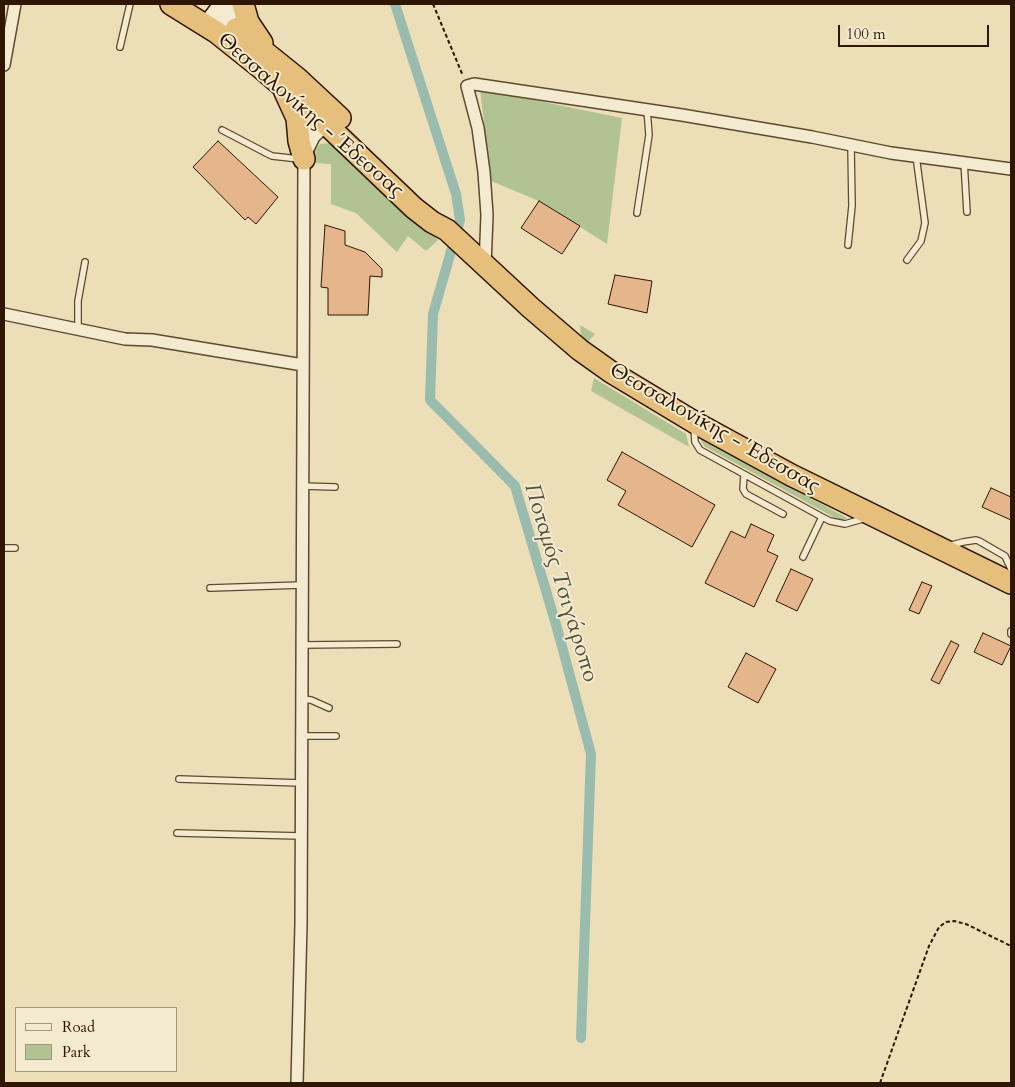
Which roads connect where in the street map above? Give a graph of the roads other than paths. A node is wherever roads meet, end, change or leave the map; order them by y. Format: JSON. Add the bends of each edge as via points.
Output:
{"nodes":[{"id":1,"x":15,"y":4,"type":"edge"},
{"id":2,"x":130,"y":4,"type":"edge"},
{"id":3,"x":171,"y":4,"type":"edge"},
{"id":4,"x":243,"y":4,"type":"edge"},
{"id":5,"x":217,"y":15,"type":"edge"},
{"id":6,"x":120,"y":47,"type":"dead end"},
{"id":7,"x":270,"y":56,"type":"junction"},
{"id":8,"x":4,"y":65,"type":"edge"},
{"id":9,"x":283,"y":87,"type":"junction"},
{"id":10,"x":647,"y":110,"type":"junction"},
{"id":11,"x":328,"y":116,"type":"junction"},
{"id":12,"x":222,"y":130,"type":"dead end"},
{"id":13,"x":851,"y":146,"type":"junction"},
{"id":14,"x":916,"y":156,"type":"junction"},
{"id":15,"x":304,"y":159,"type":"junction"},
{"id":16,"x":964,"y":162,"type":"junction"},
{"id":17,"x":1011,"y":169,"type":"edge"},
{"id":18,"x":967,"y":212,"type":"dead end"},
{"id":19,"x":637,"y":213,"type":"dead end"},
{"id":20,"x":848,"y":245,"type":"dead end"},
{"id":21,"x":907,"y":260,"type":"dead end"},
{"id":22,"x":85,"y":262,"type":"dead end"},
{"id":23,"x":482,"y":262,"type":"junction"},
{"id":24,"x":4,"y":314,"type":"edge"},
{"id":25,"x":78,"y":329,"type":"junction"},
{"id":26,"x":303,"y":365,"type":"junction"},
{"id":27,"x":694,"y":422,"type":"junction"},
{"id":28,"x":744,"y":475,"type":"junction"},
{"id":29,"x":302,"y":486,"type":"junction"},
{"id":30,"x":334,"y":487,"type":"dead end"},
{"id":31,"x":783,"y":514,"type":"dead end"},
{"id":32,"x":874,"y":516,"type":"junction"},
{"id":33,"x":822,"y":517,"type":"junction"},
{"id":34,"x":4,"y":548,"type":"edge"},
{"id":35,"x":14,"y":548,"type":"dead end"},
{"id":36,"x":938,"y":548,"type":"junction"},
{"id":37,"x":803,"y":557,"type":"dead end"},
{"id":38,"x":1011,"y":569,"type":"edge"},
{"id":39,"x":1011,"y":583,"type":"edge"},
{"id":40,"x":302,"y":585,"type":"junction"},
{"id":41,"x":210,"y":588,"type":"dead end"},
{"id":42,"x":397,"y":644,"type":"dead end"},
{"id":43,"x":301,"y":645,"type":"junction"},
{"id":44,"x":301,"y":699,"type":"junction"},
{"id":45,"x":329,"y":708,"type":"dead end"},
{"id":46,"x":301,"y":736,"type":"junction"},
{"id":47,"x":336,"y":736,"type":"dead end"},
{"id":48,"x":179,"y":779,"type":"dead end"},
{"id":49,"x":301,"y":783,"type":"junction"},
{"id":50,"x":177,"y":834,"type":"dead end"},
{"id":51,"x":301,"y":836,"type":"junction"},
{"id":52,"x":297,"y":1083,"type":"edge"}],
"edges":[{"from":1,"to":8,"type":"street"},
{"from":2,"to":6,"type":"lane"},
{"from":3,"to":5,"type":"highway","name":"Θεσσαλονίκης - Έδεσσας"},
{"from":4,"to":7,"type":"highway","via":[[250,26]]},
{"from":5,"to":7,"type":"highway","name":"Θεσσαλονίκης - Έδεσσας"},
{"from":5,"to":9,"type":"highway","name":"Θεσσαλονίκης - Έδεσσας","via":[[249,57]]},
{"from":7,"to":11,"type":"highway","name":"Θεσσαλονίκης - Έδεσσας"},
{"from":9,"to":11,"type":"highway","name":"Θεσσαλονίκης - Έδεσσας"},
{"from":9,"to":15,"type":"highway","via":[[296,118]]},
{"from":10,"to":13,"type":"street"},
{"from":10,"to":19,"type":"lane","via":[[649,136]]},
{"from":10,"to":23,"type":"street","via":[[482,85],[466,86],[476,121],[484,172],[487,216]]},
{"from":11,"to":15,"type":"street"},
{"from":11,"to":23,"type":"highway","name":"Θεσσαλονίκης - Έδεσσας"},
{"from":12,"to":15,"type":"lane","via":[[272,156]]},
{"from":13,"to":14,"type":"street"},
{"from":13,"to":20,"type":"lane","via":[[852,211]]},
{"from":14,"to":16,"type":"street"},
{"from":14,"to":21,"type":"lane","via":[[925,223],[921,242]]},
{"from":15,"to":26,"type":"street"},
{"from":16,"to":17,"type":"street"},
{"from":16,"to":18,"type":"lane"},
{"from":22,"to":25,"type":"lane","via":[[78,301]]},
{"from":23,"to":27,"type":"highway","name":"Θεσσαλονίκης - Έδεσσας","via":[[580,350]]},
{"from":24,"to":25,"type":"street"},
{"from":25,"to":26,"type":"street","via":[[124,339],[152,340]]},
{"from":26,"to":29,"type":"street"},
{"from":27,"to":28,"type":"lane","via":[[698,448]]},
{"from":27,"to":32,"type":"highway","name":"Θεσσαλονίκης - Έδεσσας"},
{"from":28,"to":31,"type":"lane","via":[[746,494]]},
{"from":28,"to":33,"type":"lane"},
{"from":29,"to":30,"type":"lane"},
{"from":29,"to":40,"type":"street"},
{"from":32,"to":33,"type":"lane","via":[[845,524]]},
{"from":32,"to":36,"type":"highway","name":"Θεσσαλονίκης - Έδεσσας"},
{"from":33,"to":37,"type":"lane"},
{"from":34,"to":35,"type":"lane"},
{"from":36,"to":38,"type":"lane","via":[[976,540],[1004,556]]},
{"from":36,"to":39,"type":"highway","name":"Θεσσαλονίκης - Έδεσσας"},
{"from":40,"to":41,"type":"lane"},
{"from":40,"to":43,"type":"street"},
{"from":42,"to":43,"type":"lane"},
{"from":43,"to":44,"type":"street"},
{"from":44,"to":45,"type":"lane"},
{"from":44,"to":46,"type":"street"},
{"from":46,"to":47,"type":"lane"},
{"from":46,"to":49,"type":"street"},
{"from":48,"to":49,"type":"lane"},
{"from":49,"to":51,"type":"street"},
{"from":50,"to":51,"type":"lane"},
{"from":51,"to":52,"type":"street"}]}
